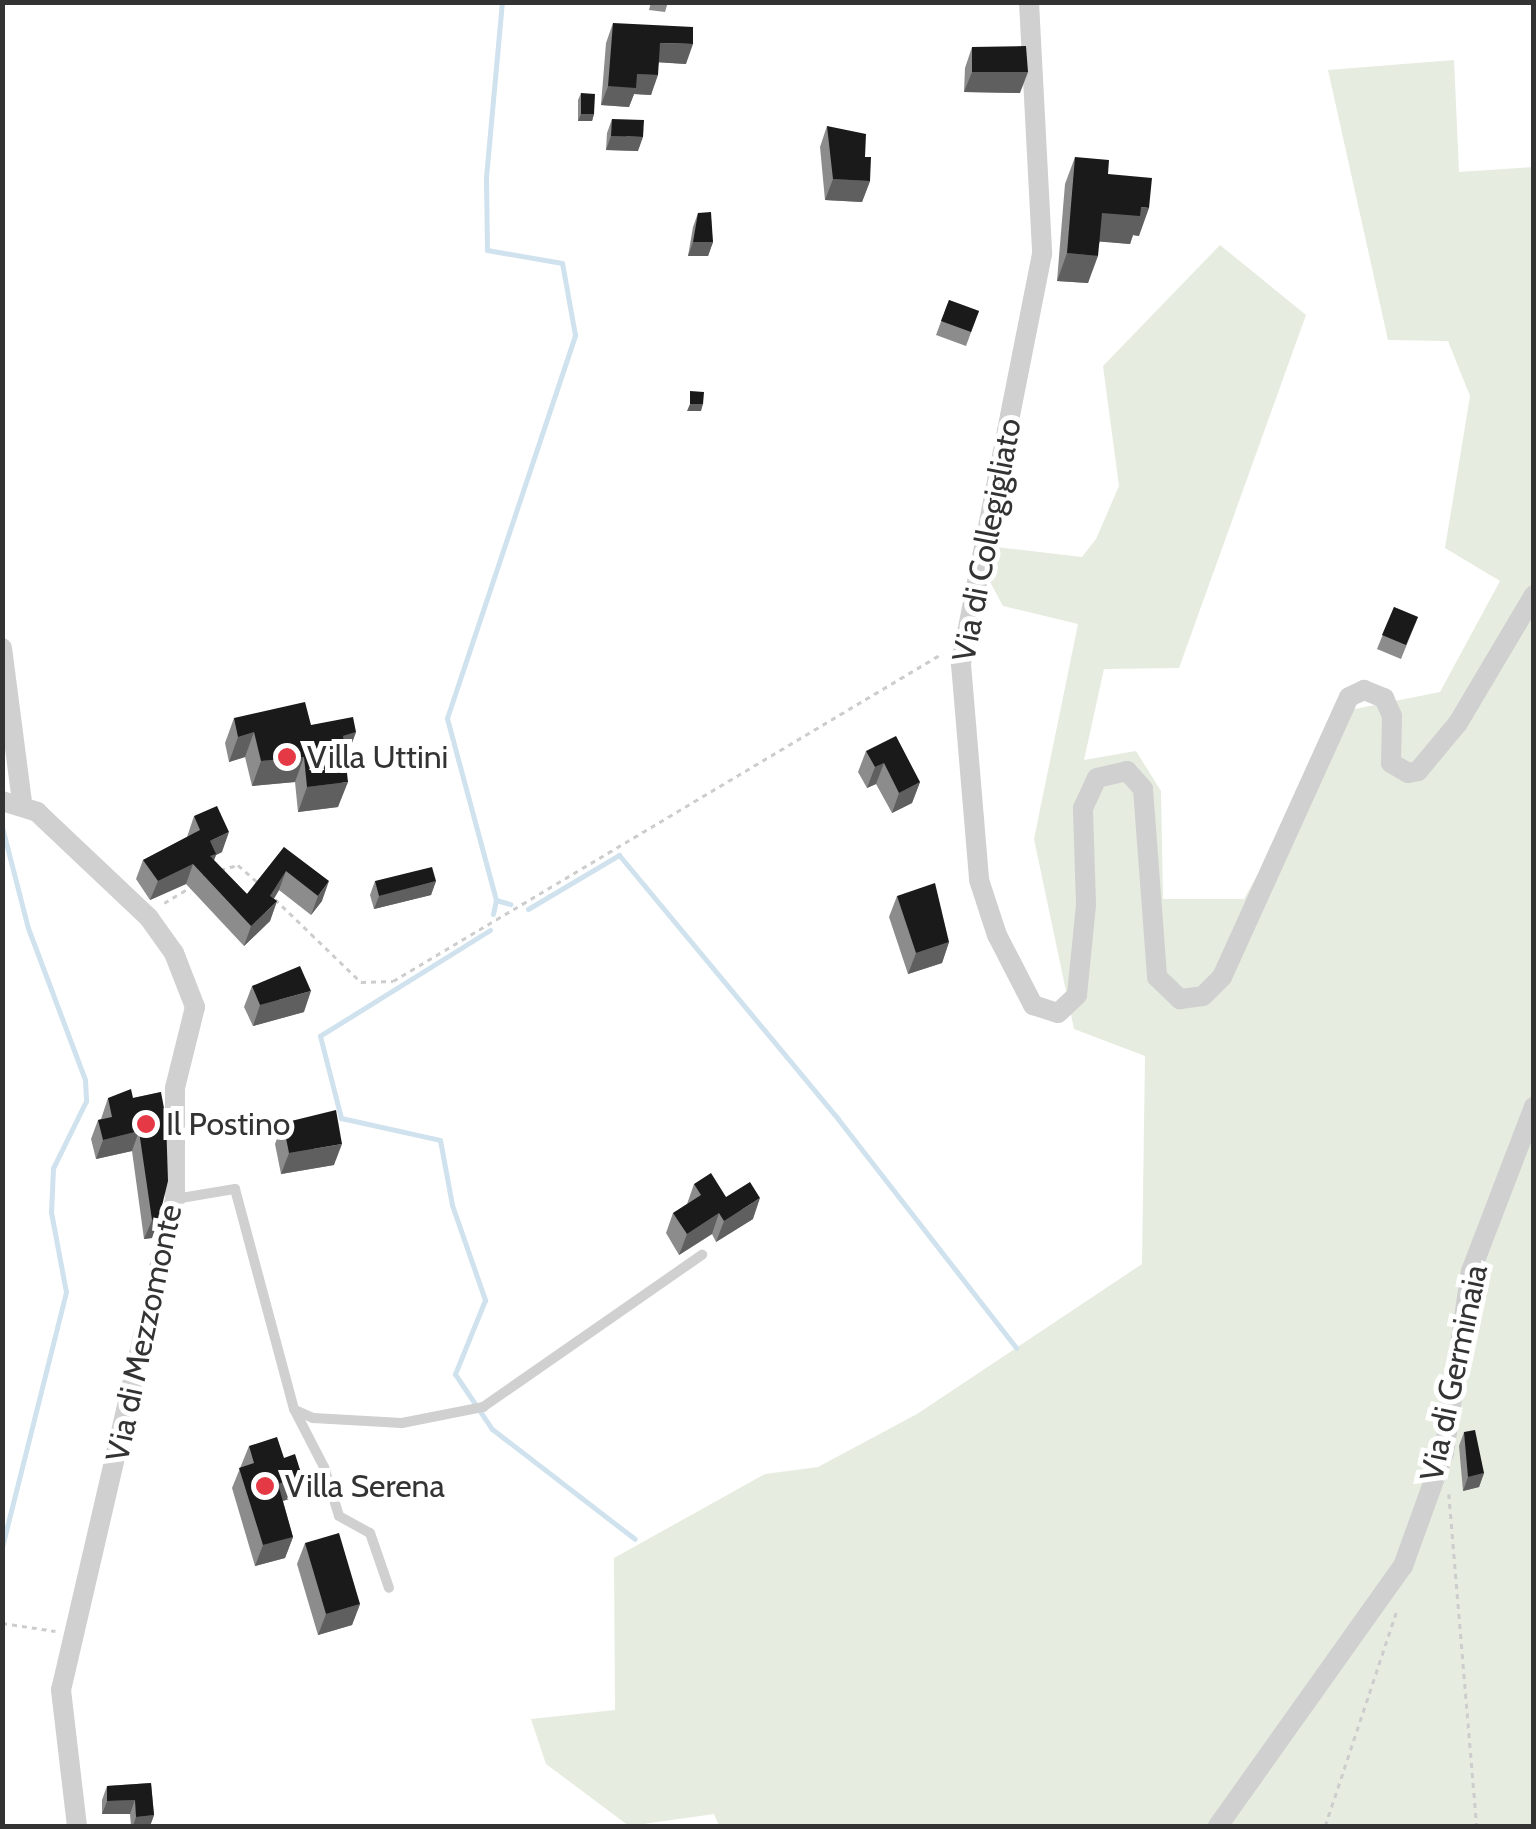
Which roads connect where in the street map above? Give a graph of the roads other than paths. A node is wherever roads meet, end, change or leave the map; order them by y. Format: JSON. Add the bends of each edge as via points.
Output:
{"nodes":[{"id":1,"x":1029,"y":2,"type":"edge"},
{"id":2,"x":1534,"y":595,"type":"edge"},
{"id":3,"x":2,"y":648,"type":"edge"},
{"id":4,"x":12,"y":802,"type":"edge"},
{"id":5,"x":1534,"y":1107,"type":"edge"},
{"id":6,"x":175,"y":1199,"type":"junction"},
{"id":7,"x":702,"y":1255,"type":"dead end"},
{"id":8,"x":294,"y":1410,"type":"junction"},
{"id":9,"x":388,"y":1588,"type":"dead end"},
{"id":10,"x":78,"y":1826,"type":"edge"},
{"id":11,"x":1218,"y":1826,"type":"edge"}],
"edges":[{"from":1,"to":2,"type":"street","name":"Via di Collegigliato","via":[[1042,254],[964,640],[962,724],[983,895],[1033,1005],[1058,1013],[1076,994],[1086,905],[1083,808],[1096,778],[1126,771],[1144,789],[1157,977],[1180,999],[1203,996],[1229,961],[1349,697],[1364,690],[1384,698],[1392,716],[1390,763],[1408,774],[1418,771],[1458,723]]},
{"from":3,"to":4,"type":"street"},
{"from":4,"to":6,"type":"street","name":"Via di Mezzomonte","via":[[149,918],[174,954],[194,1007],[175,1088]]},
{"from":5,"to":11,"type":"street","name":"Via di Germinaia","via":[[1471,1272],[1444,1453],[1403,1566]]},
{"from":6,"to":8,"type":"lane","via":[[235,1189]]},
{"from":6,"to":10,"type":"street","name":"Via di Mezzomonte","via":[[60,1690]]},
{"from":7,"to":8,"type":"lane","via":[[482,1406],[402,1423],[313,1418]]},
{"from":8,"to":9,"type":"lane","via":[[324,1466],[339,1516],[370,1532]]}]}
